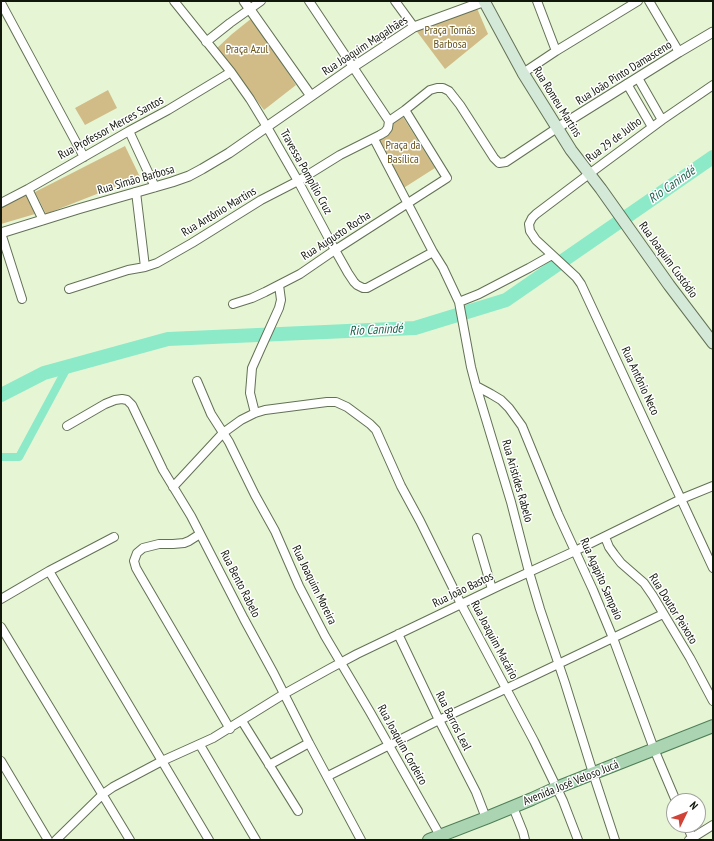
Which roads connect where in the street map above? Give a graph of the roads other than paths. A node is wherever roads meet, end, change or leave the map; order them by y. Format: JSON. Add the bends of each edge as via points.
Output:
{"nodes":[{"id":1,"x":174,"y":1,"type":"edge"},
{"id":2,"x":261,"y":1,"type":"edge"},
{"id":3,"x":310,"y":1,"type":"edge"},
{"id":4,"x":395,"y":1,"type":"edge"},
{"id":5,"x":484,"y":1,"type":"edge"},
{"id":6,"x":537,"y":1,"type":"edge"},
{"id":7,"x":638,"y":1,"type":"edge"},
{"id":8,"x":649,"y":1,"type":"edge"},
{"id":9,"x":1,"y":3,"type":"edge"},
{"id":10,"x":247,"y":5,"type":"edge"},
{"id":11,"x":414,"y":27,"type":"junction"},
{"id":12,"x":713,"y":32,"type":"edge"},
{"id":13,"x":206,"y":42,"type":"junction"},
{"id":14,"x":556,"y":52,"type":"junction"},
{"id":15,"x":679,"y":52,"type":"junction"},
{"id":16,"x":353,"y":67,"type":"junction"},
{"id":17,"x":231,"y":72,"type":"junction"},
{"id":18,"x":523,"y":73,"type":"junction"},
{"id":19,"x":638,"y":78,"type":"junction"},
{"id":20,"x":627,"y":84,"type":"junction"},
{"id":21,"x":713,"y":85,"type":"edge"},
{"id":22,"x":311,"y":96,"type":"junction"},
{"id":23,"x":405,"y":110,"type":"junction"},
{"id":24,"x":662,"y":120,"type":"junction"},
{"id":25,"x":389,"y":121,"type":"junction"},
{"id":26,"x":267,"y":127,"type":"junction"},
{"id":27,"x":652,"y":127,"type":"junction"},
{"id":28,"x":557,"y":128,"type":"junction"},
{"id":29,"x":129,"y":131,"type":"junction"},
{"id":30,"x":374,"y":139,"type":"junction"},
{"id":31,"x":84,"y":156,"type":"junction"},
{"id":32,"x":589,"y":174,"type":"junction"},
{"id":33,"x":298,"y":180,"type":"junction"},
{"id":34,"x":155,"y":187,"type":"junction"},
{"id":35,"x":28,"y":189,"type":"junction"},
{"id":36,"x":136,"y":192,"type":"junction"},
{"id":37,"x":1,"y":203,"type":"edge"},
{"id":38,"x":407,"y":204,"type":"junction"},
{"id":39,"x":616,"y":211,"type":"joint"},
{"id":40,"x":532,"y":218,"type":"joint"},
{"id":41,"x":43,"y":220,"type":"junction"},
{"id":42,"x":1,"y":233,"type":"edge"},
{"id":43,"x":335,"y":250,"type":"junction"},
{"id":44,"x":433,"y":252,"type":"junction"},
{"id":45,"x":554,"y":257,"type":"junction"},
{"id":46,"x":145,"y":267,"type":"junction"},
{"id":47,"x":279,"y":285,"type":"junction"},
{"id":48,"x":69,"y":289,"type":"dead end"},
{"id":49,"x":22,"y":299,"type":"dead end"},
{"id":50,"x":233,"y":304,"type":"dead end"},
{"id":51,"x":460,"y":305,"type":"junction"},
{"id":52,"x":713,"y":343,"type":"edge"},
{"id":53,"x":197,"y":381,"type":"dead end"},
{"id":54,"x":476,"y":386,"type":"junction"},
{"id":55,"x":255,"y":413,"type":"junction"},
{"id":56,"x":67,"y":426,"type":"dead end"},
{"id":57,"x":223,"y":433,"type":"junction"},
{"id":58,"x":713,"y":486,"type":"edge"},
{"id":59,"x":173,"y":487,"type":"junction"},
{"id":60,"x":681,"y":499,"type":"junction"},
{"id":61,"x":200,"y":534,"type":"junction"},
{"id":62,"x":114,"y":536,"type":"dead end"},
{"id":63,"x":605,"y":537,"type":"junction"},
{"id":64,"x":477,"y":538,"type":"dead end"},
{"id":65,"x":575,"y":551,"type":"junction"},
{"id":66,"x":713,"y":568,"type":"edge"},
{"id":67,"x":49,"y":570,"type":"junction"},
{"id":68,"x":529,"y":572,"type":"junction"},
{"id":69,"x":492,"y":589,"type":"junction"},
{"id":70,"x":1,"y":599,"type":"edge"},
{"id":71,"x":461,"y":604,"type":"junction"},
{"id":72,"x":663,"y":614,"type":"junction"},
{"id":73,"x":1,"y":627,"type":"edge"},
{"id":74,"x":398,"y":634,"type":"junction"},
{"id":75,"x":613,"y":638,"type":"junction"},
{"id":76,"x":341,"y":662,"type":"junction"},
{"id":77,"x":559,"y":664,"type":"junction"},
{"id":78,"x":506,"y":689,"type":"junction"},
{"id":79,"x":284,"y":694,"type":"junction"},
{"id":80,"x":713,"y":701,"type":"edge"},
{"id":81,"x":439,"y":720,"type":"junction"},
{"id":82,"x":242,"y":721,"type":"junction"},
{"id":83,"x":713,"y":726,"type":"edge"},
{"id":84,"x":230,"y":729,"type":"junction"},
{"id":85,"x":309,"y":743,"type":"junction"},
{"id":86,"x":200,"y":745,"type":"junction"},
{"id":87,"x":389,"y":745,"type":"junction"},
{"id":88,"x":654,"y":749,"type":"junction"},
{"id":89,"x":1,"y":761,"type":"edge"},
{"id":90,"x":162,"y":761,"type":"junction"},
{"id":91,"x":269,"y":765,"type":"junction"},
{"id":92,"x":593,"y":773,"type":"junction"},
{"id":93,"x":328,"y":776,"type":"junction"},
{"id":94,"x":556,"y":788,"type":"junction"},
{"id":95,"x":673,"y":793,"type":"edge"},
{"id":96,"x":103,"y":794,"type":"junction"},
{"id":97,"x":513,"y":807,"type":"junction"},
{"id":98,"x":298,"y":811,"type":"dead end"},
{"id":99,"x":486,"y":818,"type":"junction"},
{"id":100,"x":713,"y":825,"type":"edge"},
{"id":101,"x":437,"y":838,"type":"edge"},
{"id":102,"x":692,"y":839,"type":"edge"},
{"id":103,"x":48,"y":840,"type":"edge"},
{"id":104,"x":56,"y":840,"type":"edge"},
{"id":105,"x":130,"y":840,"type":"edge"},
{"id":106,"x":209,"y":840,"type":"edge"},
{"id":107,"x":256,"y":840,"type":"edge"},
{"id":108,"x":361,"y":840,"type":"edge"},
{"id":109,"x":525,"y":840,"type":"edge"},
{"id":110,"x":578,"y":840,"type":"edge"},
{"id":111,"x":615,"y":840,"type":"edge"}],
"edges":[{"from":1,"to":13,"type":"street","name":"Travessa Pompílio Cruz"},
{"from":2,"to":10,"type":"street"},
{"from":3,"to":16,"type":"street"},
{"from":4,"to":11,"type":"street"},
{"from":5,"to":11,"type":"street","name":"Rua Joaquim Magalhães"},
{"from":5,"to":18,"type":"main road","name":"Rua Romeu Martins"},
{"from":6,"to":14,"type":"street"},
{"from":7,"to":14,"type":"street"},
{"from":8,"to":15,"type":"street"},
{"from":9,"to":31,"type":"street"},
{"from":10,"to":13,"type":"street"},
{"from":10,"to":22,"type":"street"},
{"from":11,"to":16,"type":"street","name":"Rua Joaquim Magalhães"},
{"from":12,"to":15,"type":"street","name":"Rua João Pinto Damasceno"},
{"from":13,"to":17,"type":"street","name":"Travessa Pompílio Cruz"},
{"from":14,"to":18,"type":"street"},
{"from":15,"to":19,"type":"street","name":"Rua João Pinto Damasceno"},
{"from":16,"to":22,"type":"street","name":"Rua Joaquim Magalhães"},
{"from":16,"to":25,"type":"street"},
{"from":17,"to":26,"type":"street","name":"Travessa Pompílio Cruz"},
{"from":17,"to":29,"type":"street","name":"Rua Professor Merces Santos"},
{"from":18,"to":28,"type":"main road","name":"Rua Romeu Martins"},
{"from":19,"to":20,"type":"street","name":"Rua João Pinto Damasceno"},
{"from":19,"to":24,"type":"street"},
{"from":20,"to":27,"type":"street"},
{"from":20,"to":28,"type":"street","name":"Rua João Pinto Damasceno"},
{"from":21,"to":24,"type":"street","name":"Rua 29 de Julho"},
{"from":22,"to":26,"type":"street","name":"Rua Joaquim Magalhães"},
{"from":23,"to":25,"type":"street"},
{"from":23,"to":28,"type":"street","name":"Rua João Pinto Damasceno","via":[[430,90],[443,88],[460,105],[499,162],[506,162]]},
{"from":23,"to":38,"type":"street","name":"Rua Augusto Rocha","via":[[447,178]]},
{"from":24,"to":27,"type":"street","name":"Rua 29 de Julho"},
{"from":25,"to":30,"type":"street","name":"Rua Antônio Martins","via":[[385,132]]},
{"from":26,"to":33,"type":"street","name":"Travessa Pompílio Cruz"},
{"from":26,"to":34,"type":"street","name":"Rua Simão Barbosa","via":[[189,176]]},
{"from":27,"to":32,"type":"street","name":"Rua 29 de Julho"},
{"from":28,"to":32,"type":"main road","name":"Rua Romeu Martins"},
{"from":29,"to":31,"type":"street","name":"Rua Professor Merces Santos"},
{"from":29,"to":34,"type":"street"},
{"from":30,"to":33,"type":"street","name":"Rua Antônio Martins","via":[[340,155]]},
{"from":30,"to":38,"type":"street","name":"Rua Aristides Rabelo"},
{"from":31,"to":35,"type":"street","name":"Rua Professor Merces Santos"},
{"from":32,"to":39,"type":"main road","name":"Rua Romeu Martins"},
{"from":32,"to":40,"type":"street","name":"Rua 29 de Julho"},
{"from":33,"to":43,"type":"street","name":"Travessa Pompílio Cruz"},
{"from":33,"to":46,"type":"street","name":"Rua Antônio Martins","via":[[157,263]]},
{"from":34,"to":36,"type":"street","name":"Rua Simão Barbosa"},
{"from":35,"to":37,"type":"street","name":"Rua Professor Merces Santos"},
{"from":35,"to":41,"type":"street"},
{"from":36,"to":41,"type":"street","name":"Rua Simão Barbosa"},
{"from":36,"to":46,"type":"street"},
{"from":38,"to":43,"type":"street","name":"Rua Augusto Rocha"},
{"from":38,"to":44,"type":"street","name":"Rua Aristides Rabelo"},
{"from":39,"to":52,"type":"main road","name":"Rua Joaquim Custódio"},
{"from":40,"to":45,"type":"street","name":"Rua Antônio Neco","via":[[529,224],[530,231]]},
{"from":41,"to":42,"type":"street","name":"Rua Simão Barbosa"},
{"from":42,"to":49,"type":"street"},
{"from":43,"to":44,"type":"street","name":"Travessa Pompílio Cruz","via":[[351,279],[363,288]]},
{"from":43,"to":47,"type":"street","name":"Rua Augusto Rocha"},
{"from":44,"to":51,"type":"street","name":"Rua Aristides Rabelo"},
{"from":45,"to":51,"type":"street"},
{"from":45,"to":60,"type":"street","name":"Rua Antônio Neco","via":[[581,284]]},
{"from":46,"to":48,"type":"street","name":"Rua Antônio Martins"},
{"from":47,"to":50,"type":"street","name":"Rua Augusto Rocha"},
{"from":47,"to":55,"type":"street","via":[[279,308],[252,368],[250,393]]},
{"from":51,"to":54,"type":"street","name":"Rua Aristides Rabelo"},
{"from":53,"to":57,"type":"street","name":"Rua Joaquim Moreira","via":[[211,414]]},
{"from":54,"to":65,"type":"street","name":"Rua Agapito Sampaio","via":[[501,400],[522,426]]},
{"from":54,"to":68,"type":"street","name":"Rua Aristides Rabelo"},
{"from":55,"to":57,"type":"street"},
{"from":55,"to":71,"type":"street","name":"Rua Joaquim Macário","via":[[336,402],[347,406],[376,430],[401,486]]},
{"from":56,"to":59,"type":"street","name":"Rua Bento Rabelo","via":[[105,404],[115,400],[127,400],[132,405]]},
{"from":57,"to":59,"type":"street"},
{"from":57,"to":76,"type":"street","name":"Rua Joaquim Moreira","via":[[275,531],[299,586]]},
{"from":58,"to":60,"type":"street","name":"Rua João Bastos"},
{"from":59,"to":61,"type":"street","name":"Rua Bento Rabelo"},
{"from":60,"to":63,"type":"street","name":"Rua João Bastos"},
{"from":60,"to":66,"type":"street","name":"Rua Antônio Neco"},
{"from":61,"to":79,"type":"street","name":"Rua Bento Rabelo"},
{"from":61,"to":84,"type":"street","via":[[184,543],[159,544],[143,548],[137,553],[134,561]]},
{"from":62,"to":67,"type":"street"},
{"from":63,"to":65,"type":"street","name":"Rua João Bastos"},
{"from":63,"to":72,"type":"street","name":"Rua Doutor Peixoto","via":[[621,563],[644,583]]},
{"from":64,"to":69,"type":"street"},
{"from":65,"to":68,"type":"street","name":"Rua João Bastos"},
{"from":65,"to":75,"type":"street","name":"Rua Agapito Sampaio"},
{"from":67,"to":70,"type":"street"},
{"from":67,"to":90,"type":"street"},
{"from":68,"to":69,"type":"street","name":"Rua João Bastos"},
{"from":68,"to":77,"type":"street","name":"Rua Aristides Rabelo"},
{"from":69,"to":71,"type":"street","name":"Rua João Bastos"},
{"from":71,"to":74,"type":"street","name":"Rua João Bastos"},
{"from":71,"to":78,"type":"street","name":"Rua Joaquim Macário"},
{"from":72,"to":75,"type":"street"},
{"from":72,"to":80,"type":"street","name":"Rua Doutor Peixoto"},
{"from":73,"to":96,"type":"street"},
{"from":74,"to":76,"type":"street","name":"Rua João Bastos"},
{"from":74,"to":81,"type":"street","name":"Rua Barros Leal"},
{"from":75,"to":77,"type":"street"},
{"from":75,"to":88,"type":"street","name":"Rua Agapito Sampaio"},
{"from":76,"to":79,"type":"street","name":"Rua João Bastos"},
{"from":76,"to":87,"type":"street","name":"Rua Joaquim Cordeiro"},
{"from":77,"to":78,"type":"street"},
{"from":77,"to":92,"type":"street","name":"Rua Aristides Rabelo"},
{"from":78,"to":81,"type":"street"},
{"from":78,"to":94,"type":"street","name":"Rua Joaquim Macário"},
{"from":79,"to":82,"type":"street","name":"Rua João Bastos"},
{"from":79,"to":85,"type":"street","name":"Rua Bento Rabelo"},
{"from":81,"to":87,"type":"street"},
{"from":81,"to":99,"type":"street","name":"Rua Barros Leal","via":[[476,792]]},
{"from":82,"to":84,"type":"street","name":"Rua João Bastos"},
{"from":82,"to":91,"type":"street"},
{"from":83,"to":88,"type":"main road","name":"Avenida José Veloso Jucá"},
{"from":84,"to":86,"type":"street","name":"Rua João Bastos"},
{"from":85,"to":91,"type":"street"},
{"from":85,"to":93,"type":"street","name":"Rua Bento Rabelo"},
{"from":86,"to":90,"type":"street","name":"Rua João Bastos"},
{"from":86,"to":107,"type":"street"},
{"from":87,"to":93,"type":"street"},
{"from":87,"to":101,"type":"street","name":"Rua Joaquim Cordeiro"},
{"from":88,"to":92,"type":"main road","name":"Avenida José Veloso Jucá"},
{"from":88,"to":95,"type":"street","name":"Rua Agapito Sampaio"},
{"from":89,"to":103,"type":"street"},
{"from":90,"to":96,"type":"street","name":"Rua João Bastos"},
{"from":90,"to":106,"type":"street"},
{"from":91,"to":98,"type":"street"},
{"from":92,"to":94,"type":"main road","name":"Avenida José Veloso Jucá"},
{"from":92,"to":111,"type":"street","name":"Rua Aristides Rabelo"},
{"from":93,"to":108,"type":"street","name":"Rua Bento Rabelo"},
{"from":94,"to":97,"type":"main road","name":"Avenida José Veloso Jucá"},
{"from":94,"to":110,"type":"street","name":"Rua Joaquim Macário"},
{"from":96,"to":104,"type":"street","name":"Rua João Bastos"},
{"from":96,"to":105,"type":"street"},
{"from":97,"to":99,"type":"main road","name":"Avenida José Veloso Jucá"},
{"from":97,"to":109,"type":"street"},
{"from":99,"to":101,"type":"main road","name":"Avenida José Veloso Jucá"},
{"from":100,"to":102,"type":"street"}]}
